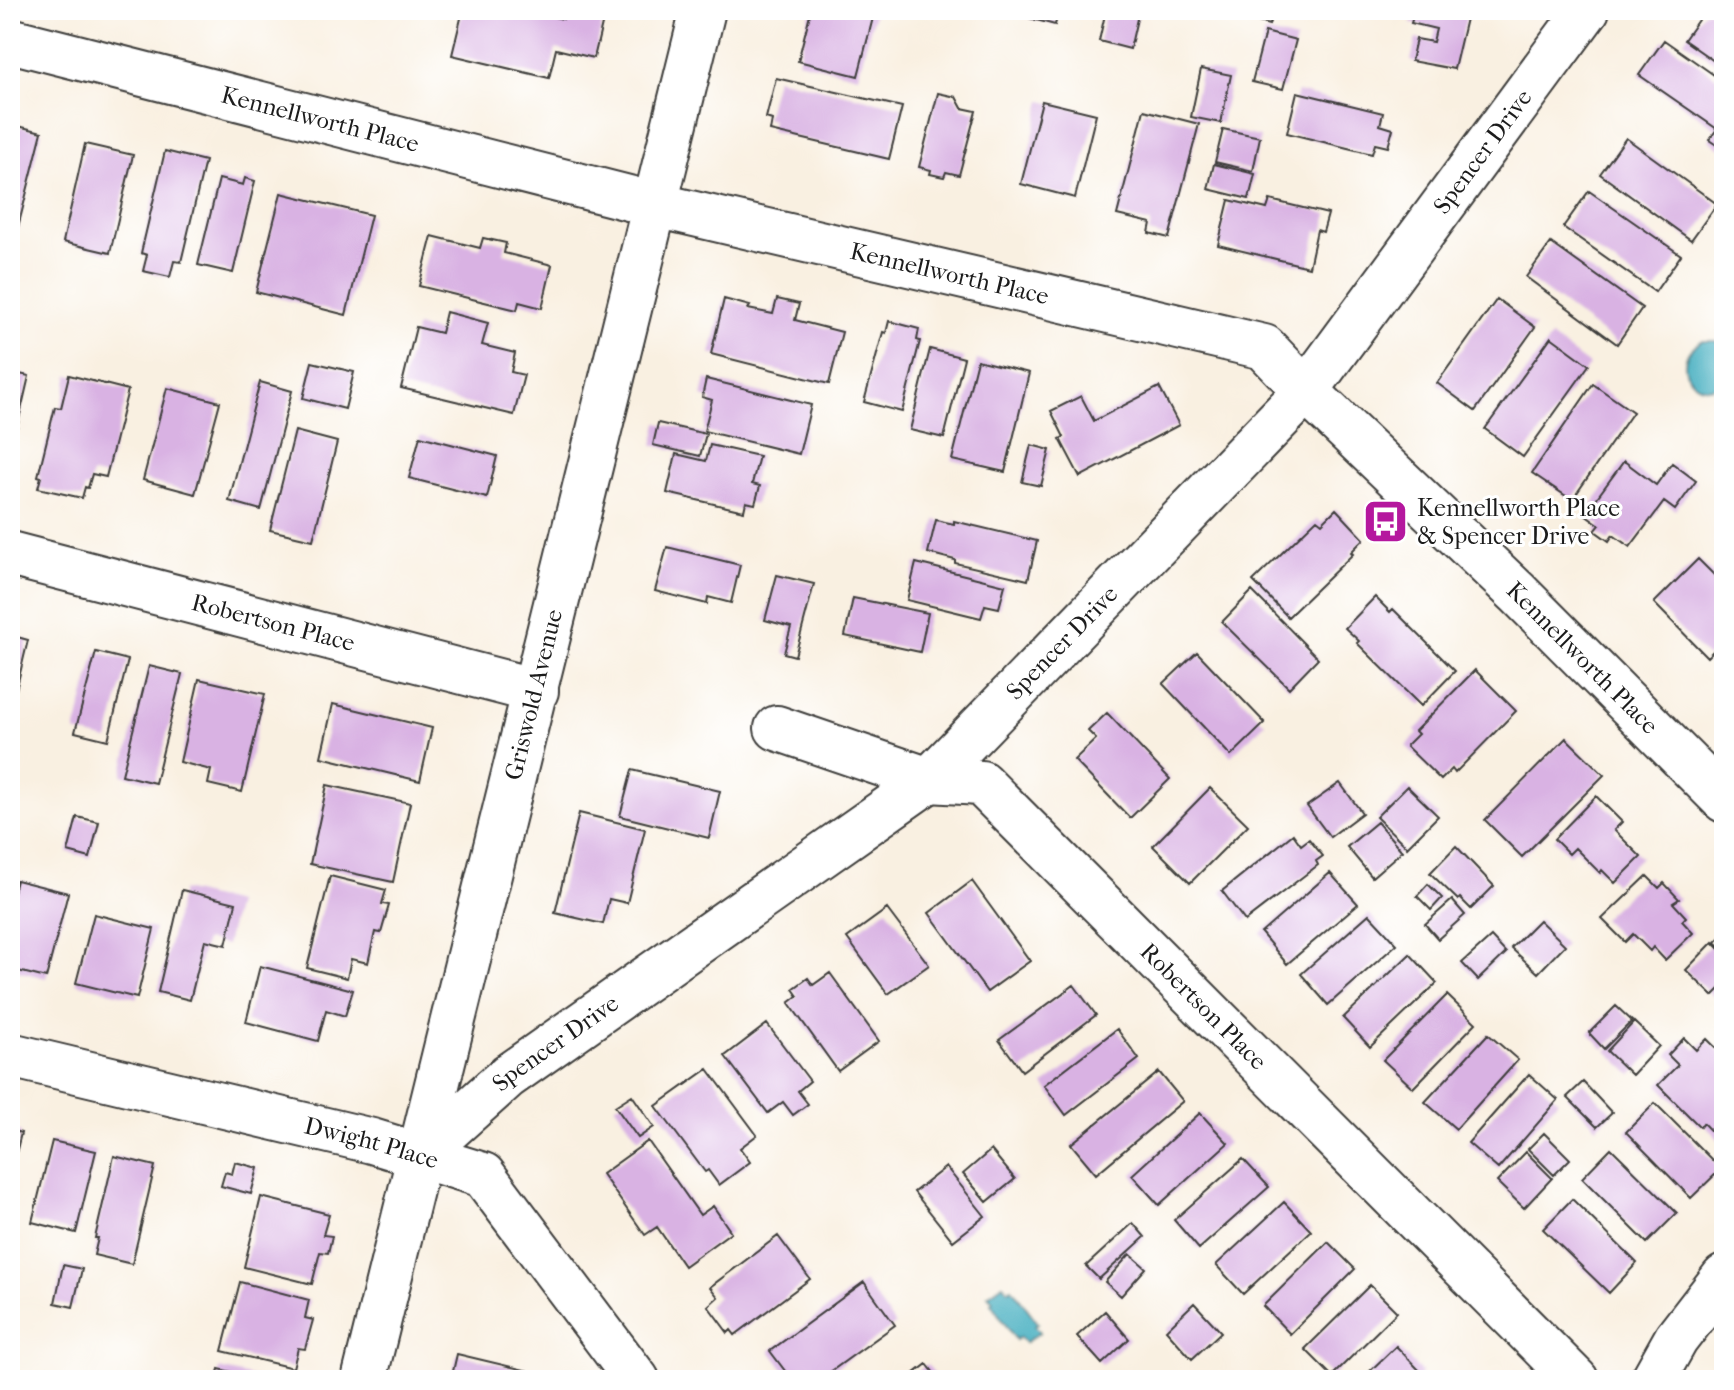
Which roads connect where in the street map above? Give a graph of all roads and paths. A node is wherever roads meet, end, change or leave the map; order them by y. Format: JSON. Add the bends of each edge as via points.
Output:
{"nodes":[{"id":1,"x":703,"y":10,"type":"edge"},
{"id":2,"x":1587,"y":10,"type":"edge"},
{"id":3,"x":10,"y":40,"type":"edge"},
{"id":4,"x":656,"y":205,"type":"junction"},
{"id":5,"x":1306,"y":391,"type":"junction"},
{"id":6,"x":10,"y":554,"type":"edge"},
{"id":7,"x":536,"y":691,"type":"junction"},
{"id":8,"x":777,"y":728,"type":"dead end"},
{"id":9,"x":929,"y":780,"type":"junction"},
{"id":10,"x":1720,"y":786,"type":"edge"},
{"id":11,"x":10,"y":1055,"type":"edge"},
{"id":12,"x":420,"y":1155,"type":"junction"},
{"id":13,"x":1724,"y":1277,"type":"edge"},
{"id":14,"x":364,"y":1380,"type":"edge"},
{"id":15,"x":637,"y":1380,"type":"edge"},
{"id":16,"x":1576,"y":1380,"type":"edge"},
{"id":17,"x":1653,"y":1380,"type":"edge"}],
"edges":[{"from":1,"to":4,"type":"street","name":"Griswold Avenue"},
{"from":2,"to":5,"type":"street","name":"Spencer Drive"},
{"from":3,"to":4,"type":"street","name":"Kennellworth Place"},
{"from":4,"to":5,"type":"street","name":"Kennellworth Place","via":[[1264,347]]},
{"from":4,"to":7,"type":"street","name":"Griswold Avenue"},
{"from":5,"to":9,"type":"street","name":"Spencer Drive"},
{"from":5,"to":10,"type":"street","name":"Kennellworth Place"},
{"from":6,"to":7,"type":"street","name":"Robertson Place"},
{"from":7,"to":12,"type":"street","name":"Griswold Avenue"},
{"from":8,"to":9,"type":"street","name":"Robertson Place"},
{"from":9,"to":12,"type":"street","name":"Spencer Drive","via":[[508,1076]]},
{"from":9,"to":16,"type":"street","name":"Robertson Place","via":[[981,783]]},
{"from":11,"to":12,"type":"street","name":"Dwight Place"},
{"from":12,"to":14,"type":"street","name":"Griswold Avenue"},
{"from":12,"to":15,"type":"street","name":"Dwight Place","via":[[483,1175]]},
{"from":13,"to":17,"type":"street","via":[[1676,1339]]}]}
